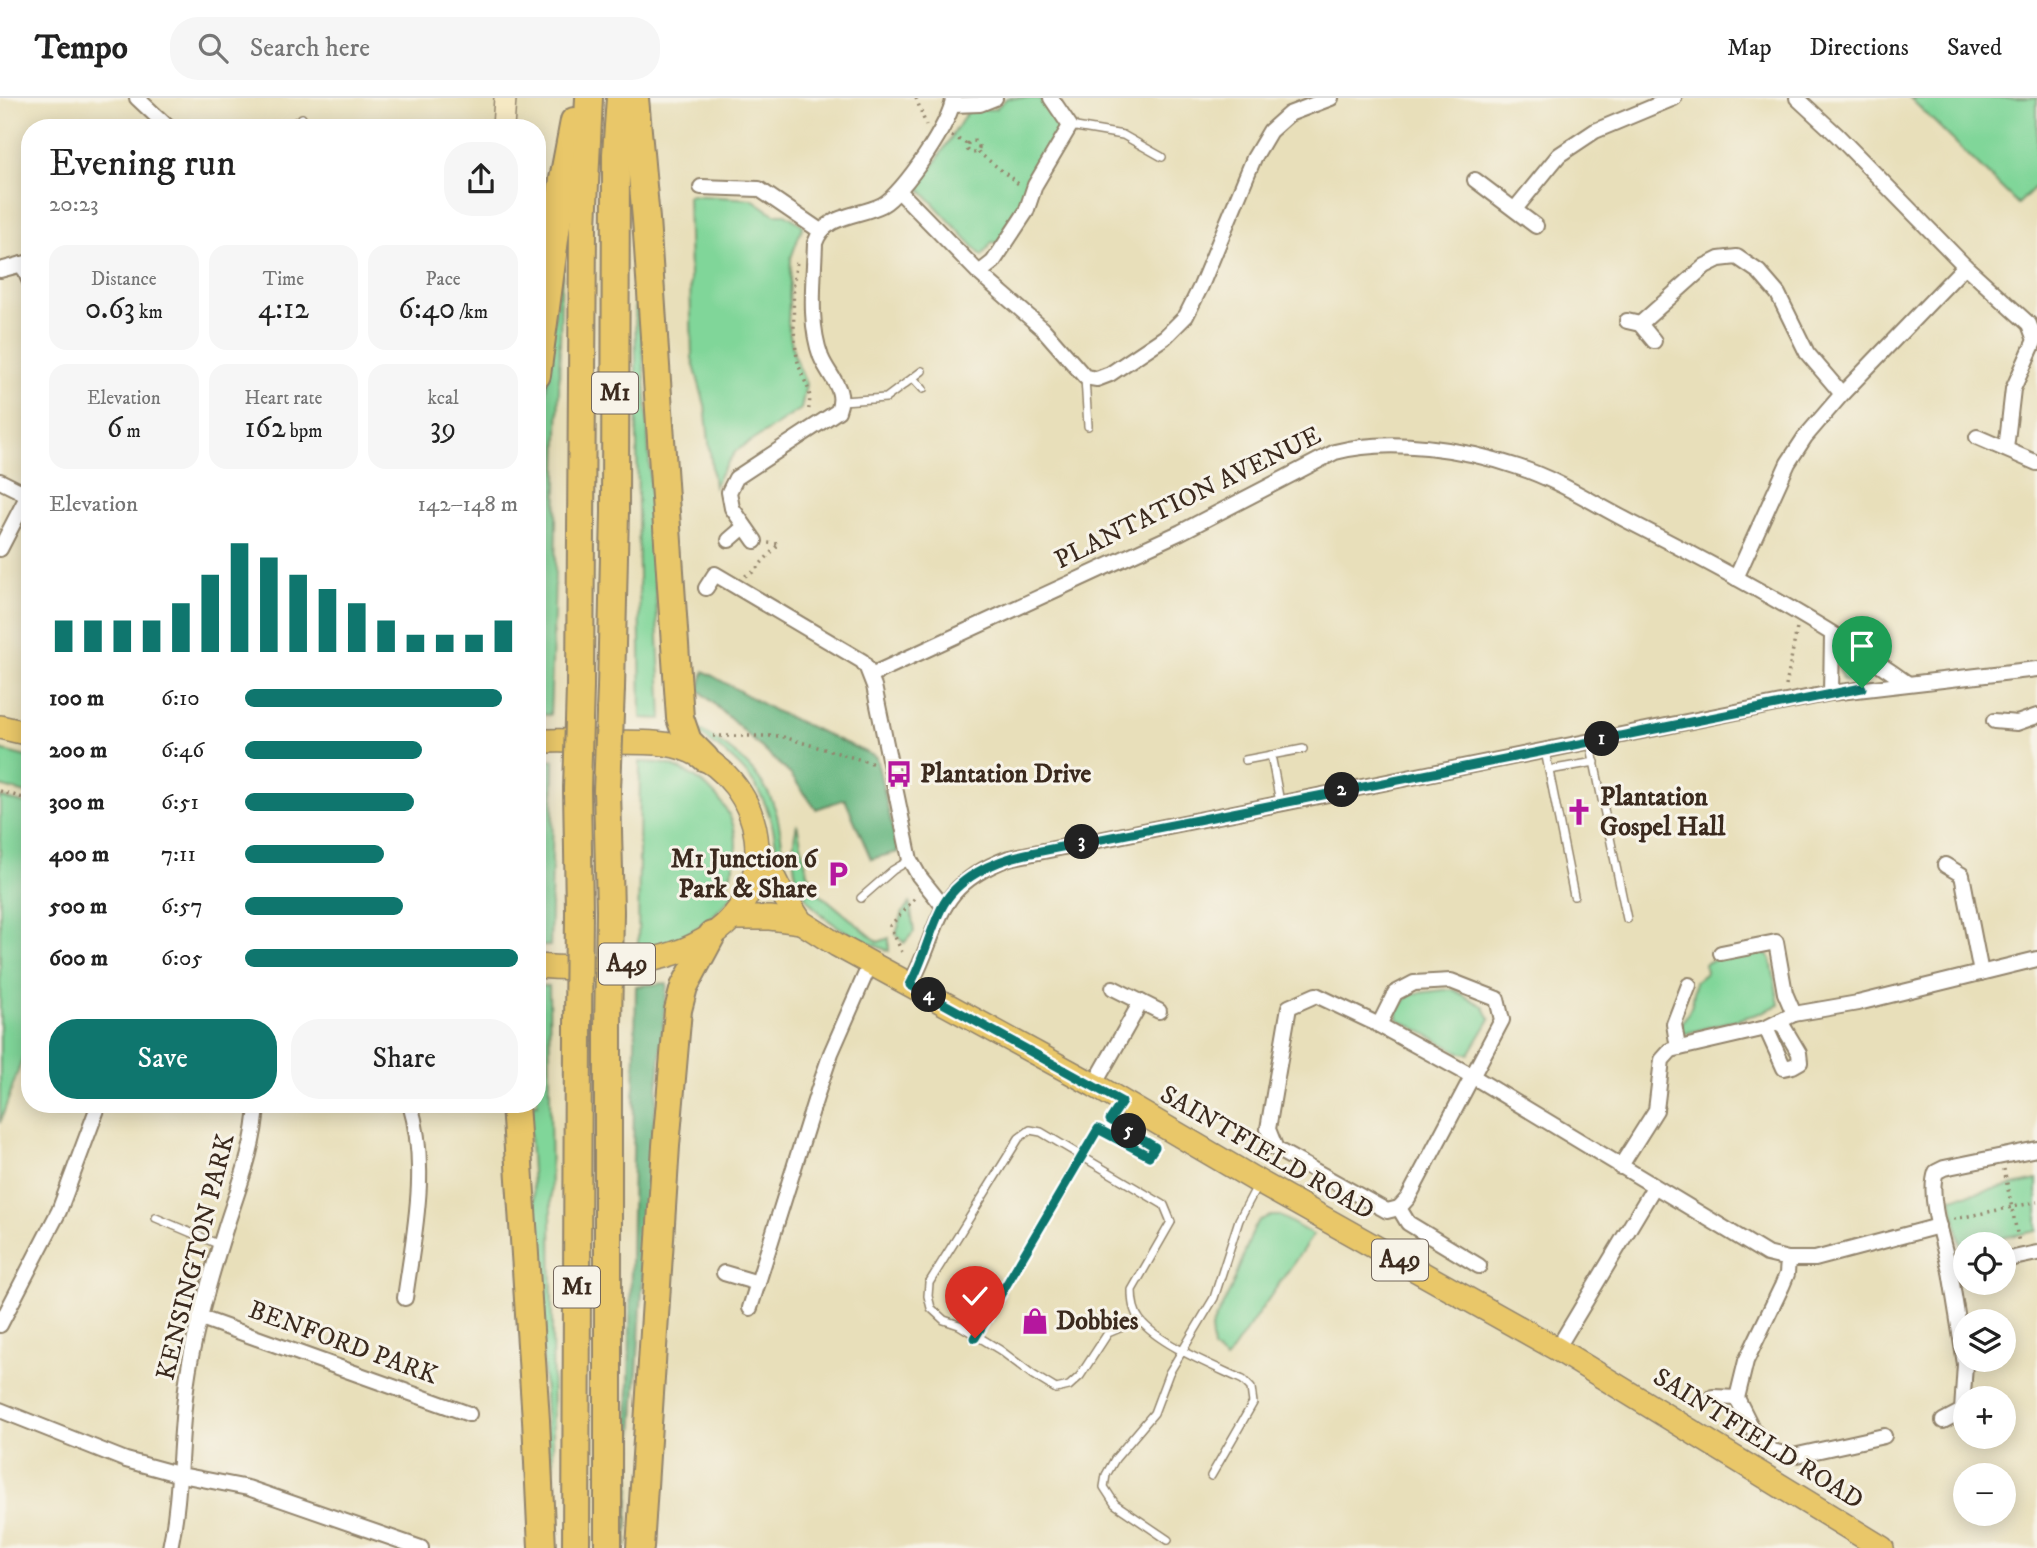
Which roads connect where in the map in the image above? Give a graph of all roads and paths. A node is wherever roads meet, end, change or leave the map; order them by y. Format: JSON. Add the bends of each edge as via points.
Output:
{"nodes":[{"id":1,"x":137,"y":98,"type":"edge"},
{"id":2,"x":505,"y":98,"type":"edge"},
{"id":3,"x":578,"y":98,"type":"edge"},
{"id":4,"x":589,"y":98,"type":"edge"},
{"id":5,"x":620,"y":98,"type":"edge"},
{"id":6,"x":635,"y":98,"type":"edge"},
{"id":7,"x":916,"y":98,"type":"edge"},
{"id":8,"x":995,"y":98,"type":"edge"},
{"id":9,"x":1051,"y":98,"type":"edge"},
{"id":10,"x":1331,"y":98,"type":"edge"},
{"id":11,"x":1674,"y":98,"type":"edge"},
{"id":12,"x":1797,"y":98,"type":"edge"},
{"id":13,"x":953,"y":102,"type":"edge"},
{"id":14,"x":159,"y":119,"type":"edge"},
{"id":15,"x":504,"y":119,"type":"edge"},
{"id":16,"x":1070,"y":126,"type":"junction"},
{"id":17,"x":933,"y":143,"type":"junction"},
{"id":18,"x":978,"y":152,"type":"dead end"},
{"id":19,"x":1162,"y":157,"type":"dead end"},
{"id":20,"x":1475,"y":180,"type":"dead end"},
{"id":21,"x":701,"y":187,"type":"dead end"},
{"id":22,"x":899,"y":191,"type":"junction"},
{"id":23,"x":1032,"y":195,"type":"junction"},
{"id":24,"x":1515,"y":209,"type":"junction"},
{"id":25,"x":1536,"y":226,"type":"dead end"},
{"id":26,"x":819,"y":230,"type":"junction"},
{"id":27,"x":21,"y":265,"type":"edge"},
{"id":28,"x":1965,"y":265,"type":"junction"},
{"id":29,"x":0,"y":271,"type":"edge"},
{"id":30,"x":979,"y":273,"type":"junction"},
{"id":31,"x":546,"y":307,"type":"edge"},
{"id":32,"x":1654,"y":341,"type":"dead end"},
{"id":33,"x":922,"y":371,"type":"dead end"},
{"id":34,"x":1085,"y":377,"type":"junction"},
{"id":35,"x":913,"y":378,"type":"junction"},
{"id":36,"x":923,"y":389,"type":"dead end"},
{"id":37,"x":1842,"y":394,"type":"junction"},
{"id":38,"x":842,"y":401,"type":"junction"},
{"id":39,"x":1088,"y":426,"type":"dead end"},
{"id":40,"x":1977,"y":437,"type":"dead end"},
{"id":41,"x":2006,"y":449,"type":"junction"},
{"id":42,"x":2037,"y":463,"type":"edge"},
{"id":43,"x":0,"y":481,"type":"edge"},
{"id":44,"x":21,"y":491,"type":"edge"},
{"id":45,"x":21,"y":510,"type":"edge"},
{"id":46,"x":744,"y":527,"type":"junction"},
{"id":47,"x":729,"y":540,"type":"dead end"},
{"id":48,"x":755,"y":541,"type":"joint"},
{"id":49,"x":0,"y":549,"type":"edge"},
{"id":50,"x":1736,"y":578,"type":"junction"},
{"id":51,"x":735,"y":586,"type":"junction"},
{"id":52,"x":706,"y":588,"type":"dead end"},
{"id":53,"x":1800,"y":616,"type":"junction"},
{"id":54,"x":1832,"y":635,"type":"junction"},
{"id":55,"x":2037,"y":670,"type":"edge"},
{"id":56,"x":871,"y":675,"type":"junction"},
{"id":57,"x":1907,"y":683,"type":"junction"},
{"id":58,"x":1831,"y":694,"type":"junction"},
{"id":59,"x":1783,"y":702,"type":"junction"},
{"id":60,"x":2037,"y":716,"type":"edge"},
{"id":61,"x":1994,"y":721,"type":"dead end"},
{"id":62,"x":0,"y":727,"type":"edge"},
{"id":63,"x":21,"y":732,"type":"edge"},
{"id":64,"x":1590,"y":741,"type":"junction"},
{"id":65,"x":546,"y":742,"type":"edge"},
{"id":66,"x":709,"y":747,"type":"junction"},
{"id":67,"x":1303,"y":750,"type":"dead end"},
{"id":68,"x":1544,"y":750,"type":"junction"},
{"id":69,"x":1271,"y":755,"type":"junction"},
{"id":70,"x":1245,"y":760,"type":"dead end"},
{"id":71,"x":1595,"y":762,"type":"junction"},
{"id":72,"x":881,"y":766,"type":"dead end"},
{"id":73,"x":1549,"y":770,"type":"junction"},
{"id":74,"x":0,"y":791,"type":"edge"},
{"id":75,"x":21,"y":797,"type":"edge"},
{"id":76,"x":1280,"y":802,"type":"junction"},
{"id":77,"x":757,"y":846,"type":"junction"},
{"id":78,"x":910,"y":860,"type":"junction"},
{"id":79,"x":1945,"y":865,"type":"dead end"},
{"id":80,"x":1574,"y":897,"type":"dead end"},
{"id":81,"x":861,"y":898,"type":"dead end"},
{"id":82,"x":915,"y":898,"type":"dead end"},
{"id":83,"x":943,"y":906,"type":"junction"},
{"id":84,"x":732,"y":918,"type":"junction"},
{"id":85,"x":1627,"y":919,"type":"dead end"},
{"id":86,"x":801,"y":922,"type":"junction"},
{"id":87,"x":712,"y":935,"type":"junction"},
{"id":88,"x":902,"y":951,"type":"dead end"},
{"id":89,"x":1721,"y":953,"type":"dead end"},
{"id":90,"x":2037,"y":959,"type":"edge"},
{"id":91,"x":870,"y":964,"type":"junction"},
{"id":92,"x":546,"y":967,"type":"edge"},
{"id":93,"x":1982,"y":973,"type":"junction"},
{"id":94,"x":910,"y":985,"type":"junction"},
{"id":95,"x":1689,"y":985,"type":"dead end"},
{"id":96,"x":1113,"y":988,"type":"dead end"},
{"id":97,"x":1141,"y":1002,"type":"junction"},
{"id":98,"x":1159,"y":1011,"type":"dead end"},
{"id":99,"x":1794,"y":1014,"type":"junction"},
{"id":100,"x":1780,"y":1021,"type":"junction"},
{"id":101,"x":1379,"y":1025,"type":"junction"},
{"id":102,"x":1766,"y":1028,"type":"junction"},
{"id":103,"x":1678,"y":1048,"type":"junction"},
{"id":104,"x":1472,"y":1076,"type":"junction"},
{"id":105,"x":1094,"y":1085,"type":"junction"},
{"id":106,"x":96,"y":1113,"type":"edge"},
{"id":107,"x":255,"y":1113,"type":"edge"},
{"id":108,"x":413,"y":1113,"type":"edge"},
{"id":109,"x":516,"y":1113,"type":"edge"},
{"id":110,"x":1133,"y":1133,"type":"dead end"},
{"id":111,"x":2037,"y":1149,"type":"edge"},
{"id":112,"x":1082,"y":1157,"type":"junction"},
{"id":113,"x":2001,"y":1157,"type":"junction"},
{"id":114,"x":1620,"y":1167,"type":"junction"},
{"id":115,"x":1259,"y":1182,"type":"junction"},
{"id":116,"x":1654,"y":1187,"type":"junction"},
{"id":117,"x":2037,"y":1202,"type":"edge"},
{"id":118,"x":2011,"y":1207,"type":"junction"},
{"id":119,"x":1399,"y":1208,"type":"junction"},
{"id":120,"x":156,"y":1218,"type":"dead end"},
{"id":121,"x":1939,"y":1226,"type":"junction"},
{"id":122,"x":220,"y":1245,"type":"junction"},
{"id":123,"x":2037,"y":1253,"type":"edge"},
{"id":124,"x":2021,"y":1256,"type":"junction"},
{"id":125,"x":2016,"y":1257,"type":"edge"},
{"id":126,"x":1788,"y":1259,"type":"junction"},
{"id":127,"x":1479,"y":1265,"type":"dead end"},
{"id":128,"x":1953,"y":1270,"type":"edge"},
{"id":129,"x":1950,"y":1271,"type":"junction"},
{"id":130,"x":724,"y":1273,"type":"dead end"},
{"id":131,"x":758,"y":1283,"type":"junction"},
{"id":132,"x":405,"y":1298,"type":"dead end"},
{"id":133,"x":750,"y":1308,"type":"dead end"},
{"id":134,"x":201,"y":1318,"type":"junction"},
{"id":135,"x":1139,"y":1320,"type":"junction"},
{"id":136,"x":0,"y":1325,"type":"edge"},
{"id":137,"x":976,"y":1336,"type":"junction"},
{"id":138,"x":1557,"y":1349,"type":"junction"},
{"id":139,"x":1182,"y":1350,"type":"junction"},
{"id":140,"x":1965,"y":1386,"type":"edge"},
{"id":141,"x":1713,"y":1397,"type":"dead end"},
{"id":142,"x":1737,"y":1398,"type":"junction"},
{"id":143,"x":0,"y":1410,"type":"edge"},
{"id":144,"x":469,"y":1414,"type":"dead end"},
{"id":145,"x":1953,"y":1417,"type":"edge"},
{"id":146,"x":1943,"y":1420,"type":"dead end"},
{"id":147,"x":1884,"y":1436,"type":"dead end"},
{"id":148,"x":181,"y":1475,"type":"junction"},
{"id":149,"x":1211,"y":1476,"type":"dead end"},
{"id":150,"x":1168,"y":1541,"type":"dead end"},
{"id":151,"x":170,"y":1548,"type":"edge"},
{"id":152,"x":421,"y":1548,"type":"edge"},
{"id":153,"x":542,"y":1548,"type":"edge"},
{"id":154,"x":576,"y":1548,"type":"edge"},
{"id":155,"x":608,"y":1548,"type":"edge"},
{"id":156,"x":640,"y":1548,"type":"edge"},
{"id":157,"x":1882,"y":1548,"type":"edge"}],
"edges":[{"from":1,"to":14,"type":"street"},
{"from":2,"to":15,"type":"street"},
{"from":3,"to":31,"type":"highway"},
{"from":4,"to":154,"type":"highway","number":"M1","bridge":true,"via":[[583,226],[577,789]]},
{"from":5,"to":155,"type":"highway","number":"M1","bridge":true,"via":[[607,790]]},
{"from":6,"to":66,"type":"highway","via":[[680,718],[688,741]]},
{"from":7,"to":17,"type":"path"},
{"from":8,"to":13,"type":"street","via":[[980,104]]},
{"from":9,"to":16,"type":"street"},
{"from":10,"to":34,"type":"street","via":[[1289,114],[1270,131],[1185,316],[1166,337],[1110,374]]},
{"from":11,"to":24,"type":"street","via":[[1595,131],[1559,155]]},
{"from":12,"to":28,"type":"street"},
{"from":13,"to":17,"type":"street"},
{"from":16,"to":19,"type":"lane","via":[[1123,135]]},
{"from":16,"to":23,"type":"street"},
{"from":17,"to":22,"type":"street"},
{"from":18,"to":23,"type":"path"},
{"from":20,"to":24,"type":"street"},
{"from":21,"to":26,"type":"street","via":[[759,189]]},
{"from":22,"to":26,"type":"street","via":[[884,204]]},
{"from":22,"to":30,"type":"street"},
{"from":23,"to":30,"type":"street","via":[[993,262]]},
{"from":24,"to":25,"type":"street"},
{"from":26,"to":38,"type":"street","via":[[815,243],[815,335]]},
{"from":27,"to":29,"type":"street"},
{"from":28,"to":37,"type":"street"},
{"from":28,"to":41,"type":"street","via":[[2029,324],[2035,340],[2013,389]]},
{"from":30,"to":34,"type":"street","via":[[1043,329]]},
{"from":32,"to":37,"type":"street","via":[[1634,323],[1705,267],[1737,257],[1759,272],[1778,294],[1807,354]]},
{"from":33,"to":35,"type":"lane"},
{"from":34,"to":39,"type":"lane"},
{"from":35,"to":36,"type":"lane"},
{"from":35,"to":38,"type":"lane","via":[[886,398]]},
{"from":37,"to":50,"type":"street","via":[[1788,463]]},
{"from":38,"to":46,"type":"street","via":[[838,411],[736,478],[729,492],[732,508]]},
{"from":40,"to":41,"type":"street"},
{"from":41,"to":42,"type":"street"},
{"from":43,"to":44,"type":"street"},
{"from":45,"to":49,"type":"street"},
{"from":46,"to":47,"type":"street"},
{"from":46,"to":48,"type":"street"},
{"from":48,"to":51,"type":"path","via":[[779,544]]},
{"from":50,"to":53,"type":"street","name":"PLANTATION AVENUE"},
{"from":50,"to":56,"type":"street","name":"PLANTATION AVENUE","via":[[1520,467],[1446,450],[1351,448]]},
{"from":51,"to":52,"type":"street","via":[[715,574]]},
{"from":51,"to":56,"type":"street","via":[[862,662]]},
{"from":53,"to":54,"type":"street","name":"PLANTATION AVENUE"},
{"from":53,"to":59,"type":"path"},
{"from":54,"to":57,"type":"street","name":"PLANTATION AVENUE"},
{"from":54,"to":58,"type":"street"},
{"from":55,"to":57,"type":"street"},
{"from":56,"to":78,"type":"street"},
{"from":57,"to":58,"type":"street"},
{"from":58,"to":59,"type":"street"},
{"from":59,"to":64,"type":"street"},
{"from":60,"to":61,"type":"street","via":[[2017,723]]},
{"from":62,"to":63,"type":"main road"},
{"from":64,"to":68,"type":"street"},
{"from":64,"to":71,"type":"lane"},
{"from":65,"to":66,"type":"main road","number":"A49","via":[[647,743],[688,750]]},
{"from":66,"to":72,"type":"path","via":[[780,736]]},
{"from":66,"to":77,"type":"main road","number":"A49","via":[[743,794]]},
{"from":67,"to":69,"type":"lane"},
{"from":68,"to":73,"type":"lane"},
{"from":68,"to":76,"type":"street"},
{"from":69,"to":70,"type":"lane"},
{"from":69,"to":76,"type":"lane"},
{"from":71,"to":73,"type":"lane"},
{"from":71,"to":85,"type":"lane"},
{"from":73,"to":80,"type":"lane"},
{"from":74,"to":75,"type":"path"},
{"from":76,"to":83,"type":"street","via":[[1009,858],[983,869]]},
{"from":77,"to":84,"type":"main road","number":"A49","via":[[751,885]]},
{"from":77,"to":86,"type":"main road","name":"SAINTFIELD ROAD","number":"A49"},
{"from":78,"to":81,"type":"lane"},
{"from":78,"to":83,"type":"street"},
{"from":79,"to":93,"type":"street","via":[[1968,872]]},
{"from":82,"to":88,"type":"path","via":[[890,926]]},
{"from":83,"to":94,"type":"street"},
{"from":84,"to":86,"type":"main road","name":"SAINTFIELD ROAD","number":"A49"},
{"from":84,"to":87,"type":"main road","number":"A49"},
{"from":86,"to":91,"type":"main road","name":"SAINTFIELD ROAD","number":"A49"},
{"from":87,"to":92,"type":"main road","number":"A49","via":[[638,963]]},
{"from":87,"to":156,"type":"highway","via":[[684,987],[678,1010]]},
{"from":89,"to":99,"type":"street","via":[[1776,942],[1785,993]]},
{"from":90,"to":93,"type":"street"},
{"from":91,"to":94,"type":"main road","name":"SAINTFIELD ROAD","number":"A49"},
{"from":91,"to":131,"type":"street","via":[[831,1054]]},
{"from":93,"to":99,"type":"street"},
{"from":94,"to":105,"type":"main road","name":"SAINTFIELD ROAD","number":"A49"},
{"from":95,"to":103,"type":"street","via":[[1674,1024]]},
{"from":96,"to":97,"type":"street"},
{"from":97,"to":98,"type":"street"},
{"from":97,"to":105,"type":"street"},
{"from":99,"to":100,"type":"street"},
{"from":100,"to":102,"type":"street"},
{"from":100,"to":102,"type":"street","via":[[1799,1053],[1800,1062],[1793,1066],[1784,1068],[1779,1062]]},
{"from":101,"to":104,"type":"street"},
{"from":101,"to":104,"type":"street","via":[[1395,993],[1413,983],[1451,981],[1497,999],[1502,1020]]},
{"from":101,"to":119,"type":"street","via":[[1316,995],[1289,1007],[1268,1129],[1276,1149],[1388,1211]]},
{"from":102,"to":103,"type":"street"},
{"from":103,"to":114,"type":"street","via":[[1662,1060],[1656,1110]]},
{"from":104,"to":114,"type":"street"},
{"from":104,"to":119,"type":"street"},
{"from":105,"to":115,"type":"main road","name":"SAINTFIELD ROAD","number":"A49"},
{"from":106,"to":136,"type":"street","via":[[59,1211]]},
{"from":107,"to":122,"type":"street","name":"KENSINGTON PARK","via":[[243,1178]]},
{"from":108,"to":132,"type":"street","via":[[420,1160]]},
{"from":109,"to":153,"type":"highway"},
{"from":110,"to":112,"type":"path","via":[[1155,1147],[1149,1156],[1098,1129]]},
{"from":111,"to":113,"type":"street"},
{"from":112,"to":135,"type":"lane","via":[[1164,1205],[1171,1222],[1132,1290]]},
{"from":112,"to":137,"type":"path"},
{"from":112,"to":137,"type":"lane","via":[[1041,1132],[1030,1130],[1019,1138],[929,1283],[931,1308]]},
{"from":113,"to":118,"type":"path"},
{"from":113,"to":121,"type":"street","via":[[1936,1172],[1933,1182]]},
{"from":114,"to":116,"type":"street"},
{"from":115,"to":138,"type":"main road","name":"SAINTFIELD ROAD","number":"A49"},
{"from":115,"to":139,"type":"lane","via":[[1239,1220],[1214,1298]]},
{"from":116,"to":126,"type":"street","via":[[1767,1254]]},
{"from":116,"to":138,"type":"street"},
{"from":117,"to":118,"type":"path"},
{"from":118,"to":121,"type":"path"},
{"from":118,"to":124,"type":"path"},
{"from":119,"to":127,"type":"street","via":[[1408,1223]]},
{"from":120,"to":122,"type":"lane"},
{"from":121,"to":126,"type":"street","via":[[1815,1259]]},
{"from":121,"to":129,"type":"street"},
{"from":122,"to":134,"type":"street","name":"KENSINGTON PARK"},
{"from":123,"to":124,"type":"street"},
{"from":124,"to":125,"type":"street"},
{"from":126,"to":142,"type":"street","via":[[1787,1274],[1746,1361]]},
{"from":128,"to":129,"type":"street"},
{"from":129,"to":140,"type":"street"},
{"from":130,"to":131,"type":"street"},
{"from":131,"to":133,"type":"street"},
{"from":134,"to":144,"type":"street","name":"BENFORD PARK"},
{"from":134,"to":148,"type":"street","name":"KENSINGTON PARK","via":[[190,1362]]},
{"from":135,"to":137,"type":"lane","via":[[1108,1333],[1080,1376],[1069,1387],[1056,1389]]},
{"from":135,"to":139,"type":"lane"},
{"from":138,"to":157,"type":"main road","name":"SAINTFIELD ROAD","number":"A49"},
{"from":139,"to":149,"type":"lane","via":[[1244,1380],[1251,1388],[1253,1403]]},
{"from":139,"to":150,"type":"lane","via":[[1154,1413],[1115,1459],[1104,1488],[1115,1504]]},
{"from":141,"to":142,"type":"street"},
{"from":142,"to":147,"type":"street","via":[[1753,1430],[1772,1451],[1793,1456]]},
{"from":143,"to":148,"type":"street","via":[[126,1460]]},
{"from":145,"to":146,"type":"street"},
{"from":148,"to":151,"type":"street","name":"KENSINGTON PARK"},
{"from":148,"to":152,"type":"street","via":[[248,1488]]}]}
